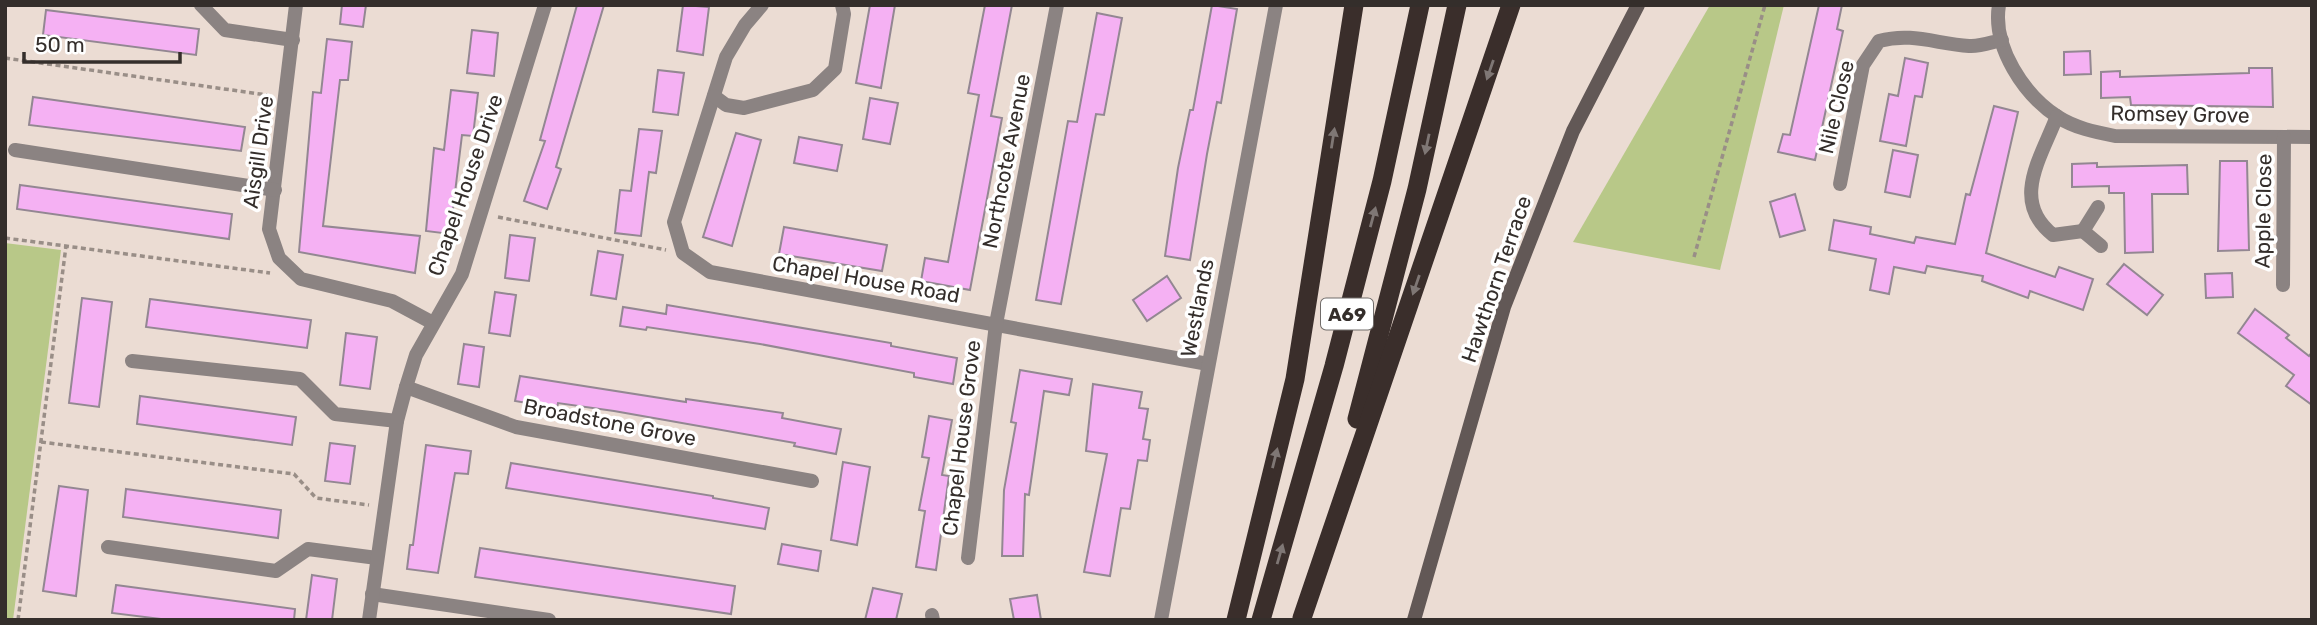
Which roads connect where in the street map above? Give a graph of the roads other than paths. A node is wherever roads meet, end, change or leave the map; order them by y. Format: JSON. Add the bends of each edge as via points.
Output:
{"nodes":[{"id":1,"x":201,"y":5,"type":"edge"},
{"id":2,"x":296,"y":5,"type":"edge"},
{"id":3,"x":545,"y":5,"type":"edge"},
{"id":4,"x":762,"y":5,"type":"edge"},
{"id":5,"x":842,"y":5,"type":"edge"},
{"id":6,"x":1057,"y":5,"type":"edge"},
{"id":7,"x":1276,"y":5,"type":"edge"},
{"id":8,"x":1354,"y":5,"type":"edge"},
{"id":9,"x":1420,"y":5,"type":"edge"},
{"id":10,"x":1457,"y":5,"type":"edge"},
{"id":11,"x":1511,"y":5,"type":"edge"},
{"id":12,"x":1638,"y":5,"type":"edge"},
{"id":13,"x":1999,"y":5,"type":"edge"},
{"id":14,"x":293,"y":40,"type":"junction"},
{"id":15,"x":2002,"y":40,"type":"junction"},
{"id":16,"x":714,"y":96,"type":"junction"},
{"id":17,"x":2057,"y":116,"type":"junction"},
{"id":18,"x":2284,"y":137,"type":"junction"},
{"id":19,"x":2312,"y":137,"type":"edge"},
{"id":20,"x":15,"y":150,"type":"dead end"},
{"id":21,"x":1840,"y":184,"type":"dead end"},
{"id":22,"x":275,"y":190,"type":"junction"},
{"id":23,"x":2098,"y":207,"type":"dead end"},
{"id":24,"x":2084,"y":231,"type":"junction"},
{"id":25,"x":2101,"y":246,"type":"dead end"},
{"id":26,"x":2283,"y":285,"type":"dead end"},
{"id":27,"x":433,"y":323,"type":"junction"},
{"id":28,"x":996,"y":324,"type":"junction"},
{"id":29,"x":132,"y":361,"type":"dead end"},
{"id":30,"x":1208,"y":364,"type":"junction"},
{"id":31,"x":406,"y":387,"type":"junction"},
{"id":32,"x":397,"y":421,"type":"junction"},
{"id":33,"x":812,"y":481,"type":"dead end"},
{"id":34,"x":108,"y":547,"type":"dead end"},
{"id":35,"x":377,"y":558,"type":"junction"},
{"id":36,"x":968,"y":558,"type":"dead end"},
{"id":37,"x":372,"y":594,"type":"junction"},
{"id":38,"x":1301,"y":619,"type":"edge"},
{"id":39,"x":369,"y":620,"type":"edge"},
{"id":40,"x":549,"y":620,"type":"edge"},
{"id":41,"x":1161,"y":620,"type":"edge"},
{"id":42,"x":1236,"y":620,"type":"edge"},
{"id":43,"x":1261,"y":620,"type":"edge"},
{"id":44,"x":1414,"y":620,"type":"edge"}],
"edges":[{"from":1,"to":14,"type":"street","via":[[225,30]]},
{"from":2,"to":14,"type":"street","name":"Aisgill Drive"},
{"from":3,"to":27,"type":"street","name":"Chapel House Drive","via":[[462,274]]},
{"from":4,"to":16,"type":"street","via":[[726,57]]},
{"from":5,"to":16,"type":"street","via":[[835,69],[813,90],[744,108],[726,105]]},
{"from":6,"to":28,"type":"street","name":"Northcote Avenue"},
{"from":7,"to":30,"type":"street","name":"Westlands"},
{"from":42,"to":8,"type":"highway","one_way":true,"via":[[1295,379]]},
{"from":43,"to":9,"type":"highway","number":"A69","one_way":true,"via":[[1382,181]]},
{"from":10,"to":38,"type":"highway","number":"A69","one_way":true,"via":[[1417,189]]},
{"from":11,"to":38,"type":"highway","one_way":true},
{"from":12,"to":44,"type":"main road","name":"Hawthorn Terrace","via":[[1573,131],[1504,307]]},
{"from":13,"to":15,"type":"street","name":"Romsey Grove"},
{"from":14,"to":22,"type":"street","name":"Aisgill Drive"},
{"from":15,"to":17,"type":"street","name":"Romsey Grove","via":[[2009,62],[2027,90]]},
{"from":15,"to":21,"type":"street","name":"Nile Close","via":[[1970,46],[1923,37],[1879,41],[1863,65]]},
{"from":16,"to":28,"type":"street","name":"Chapel House Road","via":[[674,222],[683,254],[710,271]]},
{"from":17,"to":18,"type":"street","name":"Romsey Grove","via":[[2089,131],[2115,136]]},
{"from":17,"to":24,"type":"street","via":[[2029,198],[2034,214],[2053,235]]},
{"from":18,"to":19,"type":"street","name":"Romsey Grove"},
{"from":18,"to":26,"type":"street","name":"Apple Close"},
{"from":20,"to":22,"type":"street"},
{"from":22,"to":27,"type":"street","name":"Aisgill Drive","via":[[269,229],[279,258],[301,279],[392,301]]},
{"from":23,"to":24,"type":"street"},
{"from":24,"to":25,"type":"street"},
{"from":27,"to":31,"type":"street","name":"Chapel House Drive"},
{"from":28,"to":30,"type":"street","name":"Chapel House Road"},
{"from":28,"to":36,"type":"street","name":"Chapel House Grove"},
{"from":29,"to":32,"type":"street","via":[[300,379],[335,414]]},
{"from":30,"to":41,"type":"street","name":"Westlands"},
{"from":31,"to":32,"type":"street","name":"Chapel House Drive"},
{"from":31,"to":33,"type":"street","name":"Broadstone Grove","via":[[516,427]]},
{"from":32,"to":35,"type":"street","name":"Chapel House Drive"},
{"from":34,"to":35,"type":"street","via":[[276,571],[309,549]]},
{"from":35,"to":37,"type":"street","name":"Chapel House Drive"},
{"from":37,"to":39,"type":"street","name":"Chapel House Drive"},
{"from":37,"to":40,"type":"street"}]}
